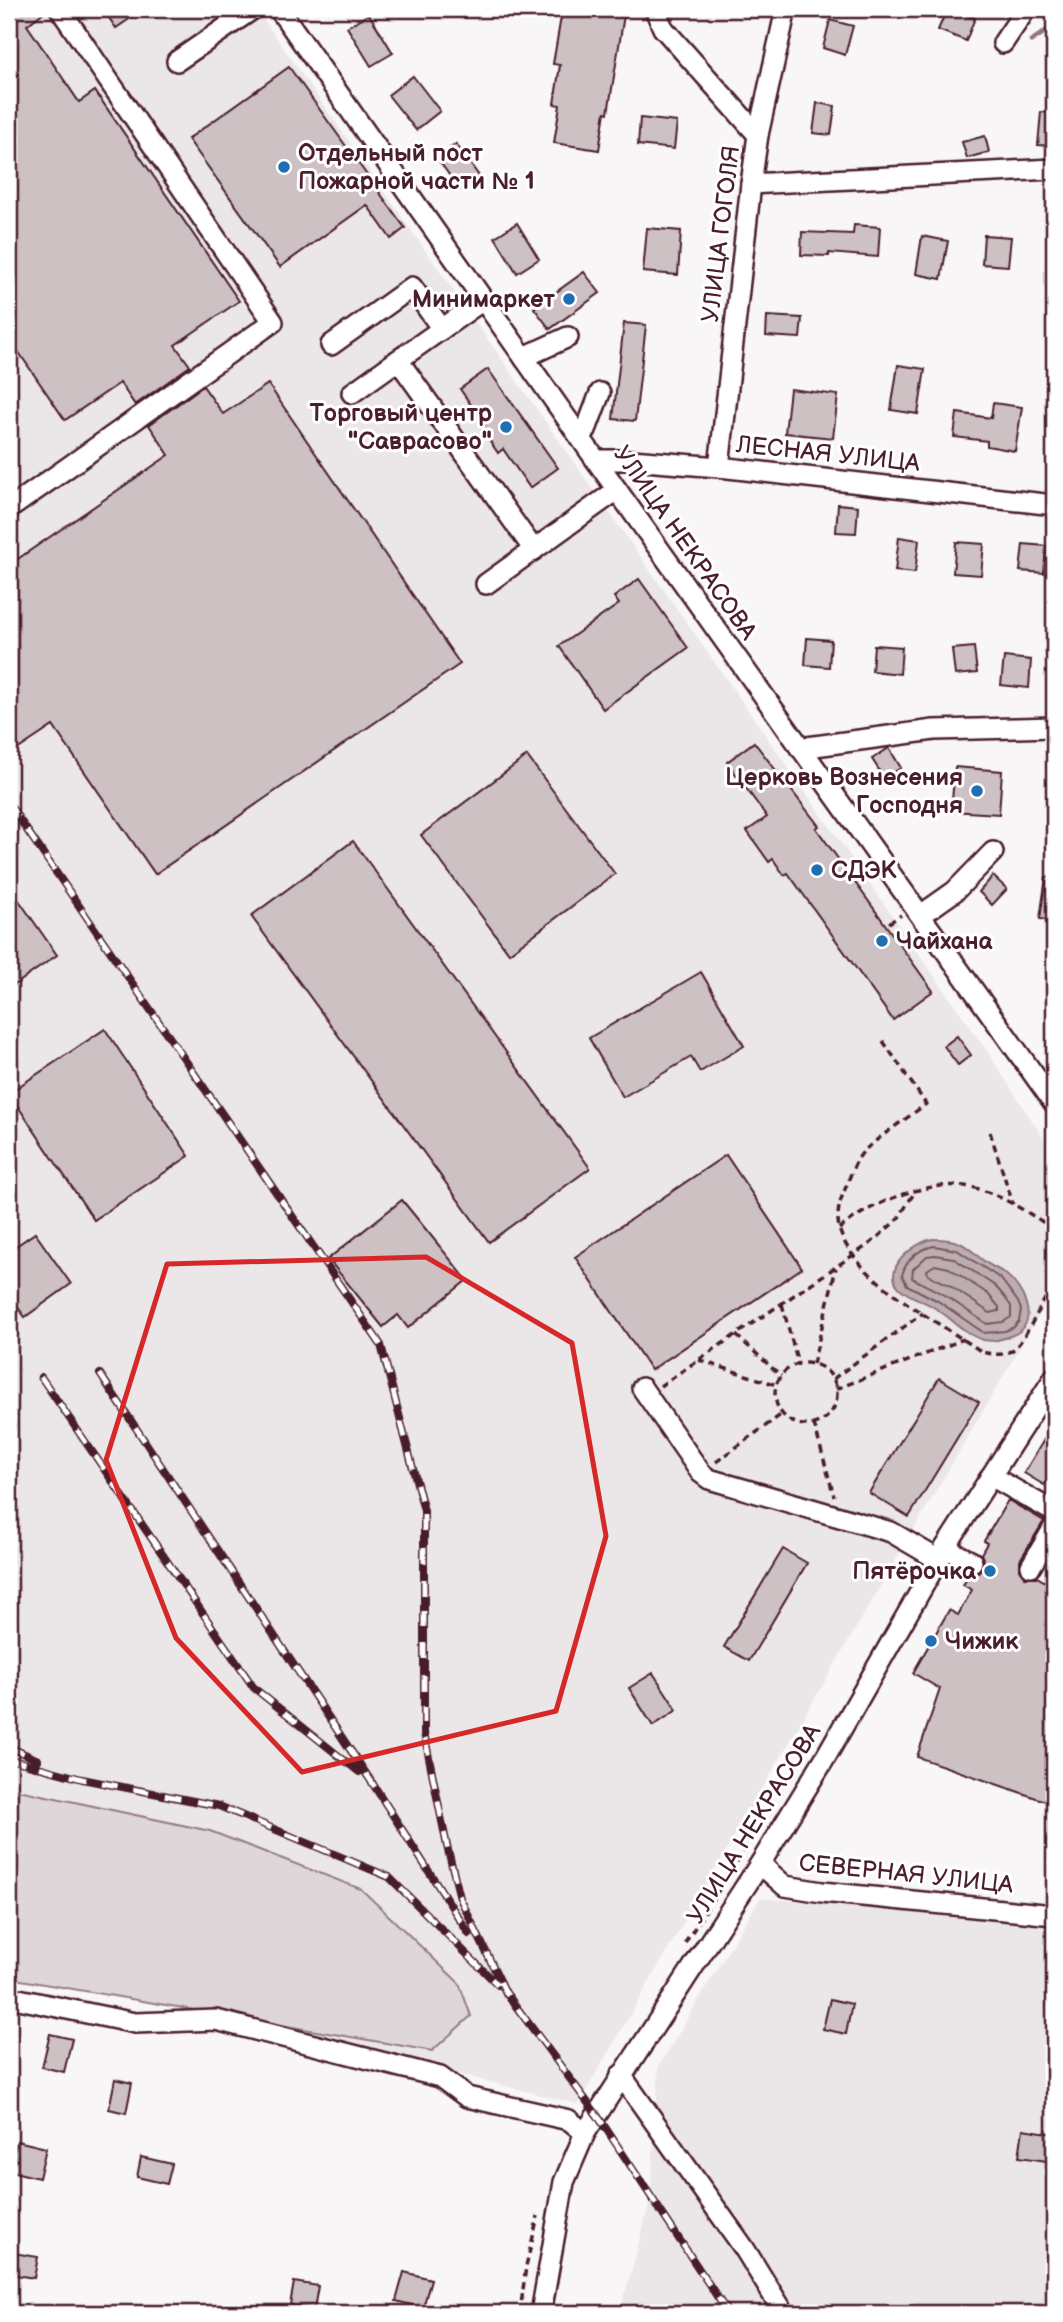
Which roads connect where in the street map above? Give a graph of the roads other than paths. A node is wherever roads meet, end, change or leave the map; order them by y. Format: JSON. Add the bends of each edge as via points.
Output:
{"nodes":[{"id":1,"x":60,"y":9,"type":"edge"},
{"id":2,"x":253,"y":9,"type":"edge"},
{"id":3,"x":279,"y":9,"type":"edge"},
{"id":4,"x":655,"y":9,"type":"edge"},
{"id":5,"x":786,"y":9,"type":"edge"},
{"id":6,"x":1026,"y":9,"type":"edge"},
{"id":7,"x":1003,"y":43,"type":"dead end"},
{"id":8,"x":177,"y":61,"type":"dead end"},
{"id":9,"x":758,"y":135,"type":"junction"},
{"id":10,"x":1054,"y":169,"type":"edge"},
{"id":11,"x":751,"y":184,"type":"junction"},
{"id":12,"x":483,"y":300,"type":"junction"},
{"id":13,"x":442,"y":330,"type":"junction"},
{"id":14,"x":569,"y":337,"type":"dead end"},
{"id":15,"x":331,"y":345,"type":"dead end"},
{"id":16,"x":525,"y":359,"type":"junction"},
{"id":17,"x":398,"y":360,"type":"junction"},
{"id":18,"x":352,"y":393,"type":"dead end"},
{"id":19,"x":600,"y":393,"type":"dead end"},
{"id":20,"x":580,"y":437,"type":"junction"},
{"id":21,"x":596,"y":460,"type":"junction"},
{"id":22,"x":719,"y":467,"type":"junction"},
{"id":23,"x":617,"y":490,"type":"junction"},
{"id":24,"x":1054,"y":505,"type":"edge"},
{"id":25,"x":9,"y":509,"type":"edge"},
{"id":26,"x":534,"y":550,"type":"junction"},
{"id":27,"x":486,"y":584,"type":"dead end"},
{"id":28,"x":1054,"y":727,"type":"edge"},
{"id":29,"x":800,"y":748,"type":"junction"},
{"id":30,"x":993,"y":852,"type":"dead end"},
{"id":31,"x":921,"y":915,"type":"junction"},
{"id":32,"x":1054,"y":1103,"type":"edge"},
{"id":33,"x":1054,"y":1378,"type":"edge"},
{"id":34,"x":651,"y":1387,"type":"road end"},
{"id":35,"x":991,"y":1476,"type":"junction"},
{"id":36,"x":1054,"y":1512,"type":"edge"},
{"id":37,"x":1054,"y":1527,"type":"edge"},
{"id":38,"x":942,"y":1554,"type":"junction"},
{"id":39,"x":972,"y":1562,"type":"dead end"},
{"id":40,"x":1031,"y":1566,"type":"dead end"},
{"id":41,"x":760,"y":1864,"type":"junction"},
{"id":42,"x":1054,"y":1914,"type":"edge"},
{"id":43,"x":9,"y":1997,"type":"edge"},
{"id":44,"x":621,"y":2075,"type":"junction"},
{"id":45,"x":585,"y":2133,"type":"junction"},
{"id":46,"x":541,"y":2313,"type":"edge"},
{"id":47,"x":784,"y":2313,"type":"edge"}],
"edges":[{"from":1,"to":25,"type":"street","via":[[273,322]]},
{"from":2,"to":8,"type":"street"},
{"from":3,"to":12,"type":"street","name":"УЛИЦА НЕКРАСОВА"},
{"from":4,"to":9,"type":"street","via":[[663,28]]},
{"from":5,"to":9,"type":"street","name":"УЛИЦА ГОГОЛЯ"},
{"from":6,"to":7,"type":"street"},
{"from":9,"to":11,"type":"street","name":"УЛИЦА ГОГОЛЯ"},
{"from":10,"to":11,"type":"street"},
{"from":11,"to":22,"type":"street","name":"УЛИЦА ГОГОЛЯ"},
{"from":12,"to":13,"type":"street"},
{"from":12,"to":16,"type":"street","name":"УЛИЦА НЕКРАСОВА"},
{"from":13,"to":15,"type":"street","via":[[412,288]]},
{"from":13,"to":17,"type":"street"},
{"from":14,"to":16,"type":"street"},
{"from":16,"to":20,"type":"street","name":"УЛИЦА НЕКРАСОВА"},
{"from":17,"to":18,"type":"street"},
{"from":17,"to":26,"type":"street"},
{"from":19,"to":20,"type":"street"},
{"from":20,"to":21,"type":"street","name":"УЛИЦА НЕКРАСОВА"},
{"from":21,"to":22,"type":"street","name":"ЛЕСНАЯ УЛИЦА"},
{"from":21,"to":23,"type":"street","name":"УЛИЦА НЕКРАСОВА"},
{"from":22,"to":24,"type":"street","name":"ЛЕСНАЯ УЛИЦА"},
{"from":23,"to":26,"type":"street"},
{"from":23,"to":29,"type":"street","name":"УЛИЦА НЕКРАСОВА"},
{"from":26,"to":27,"type":"street"},
{"from":28,"to":29,"type":"street","via":[[934,730]]},
{"from":29,"to":31,"type":"street","name":"УЛИЦА НЕКРАСОВА"},
{"from":30,"to":31,"type":"street","via":[[956,891]]},
{"from":31,"to":32,"type":"street","name":"УЛИЦА НЕКРАСОВА"},
{"from":33,"to":35,"type":"street","name":"УЛИЦА НЕКРАСОВА"},
{"from":34,"to":38,"type":"street","via":[[701,1473],[709,1479],[891,1532]]},
{"from":35,"to":36,"type":"street"},
{"from":35,"to":38,"type":"street","name":"УЛИЦА НЕКРАСОВА"},
{"from":37,"to":40,"type":"street"},
{"from":38,"to":39,"type":"street"},
{"from":38,"to":41,"type":"street","name":"УЛИЦА НЕКРАСОВА"},
{"from":41,"to":42,"type":"street","name":"СЕВЕРНАЯ УЛИЦА","via":[[785,1886]]},
{"from":41,"to":44,"type":"street","name":"УЛИЦА НЕКРАСОВА"},
{"from":43,"to":45,"type":"street","via":[[135,2023],[216,2020],[440,2077],[467,2097],[569,2120]]},
{"from":44,"to":45,"type":"street","name":"УЛИЦА НЕКРАСОВА"},
{"from":44,"to":47,"type":"street","via":[[744,2248]]},
{"from":45,"to":46,"type":"street","name":"УЛИЦА НЕКРАСОВА","via":[[564,2182]]}]}
